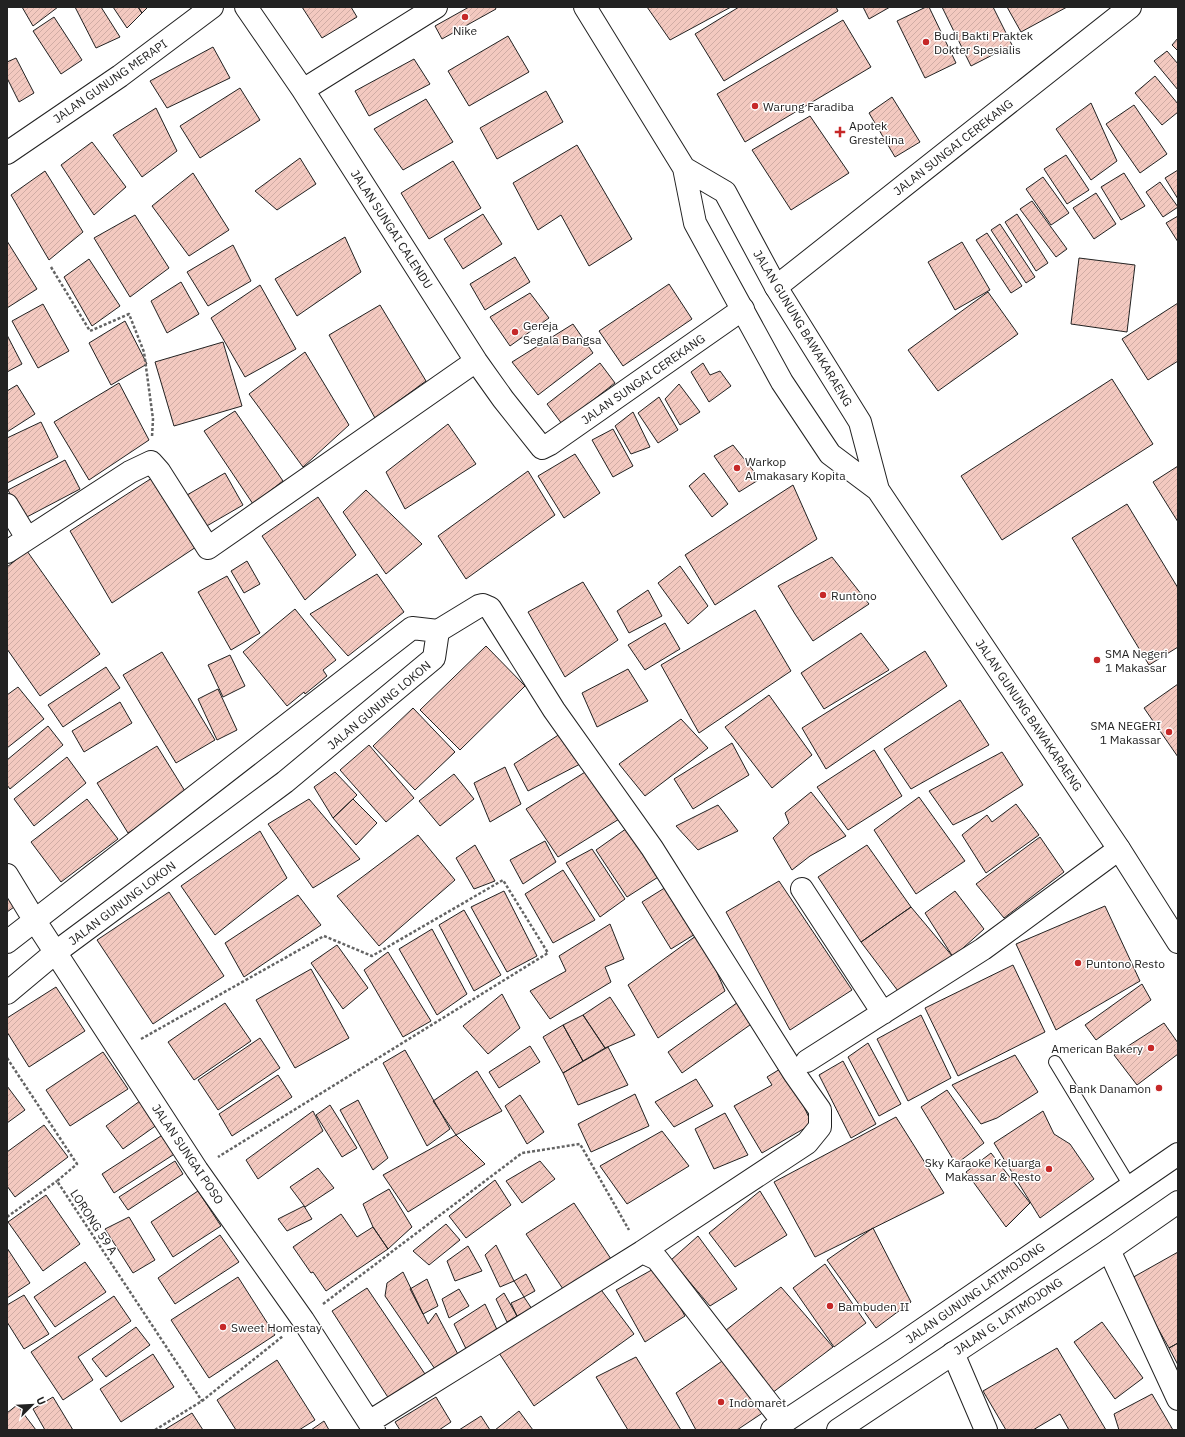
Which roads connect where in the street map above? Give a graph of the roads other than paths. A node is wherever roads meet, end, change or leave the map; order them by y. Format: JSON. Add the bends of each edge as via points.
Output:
{"nodes":[{"id":1,"x":212,"y":7,"type":"edge"},
{"id":2,"x":246,"y":7,"type":"edge"},
{"id":3,"x":436,"y":7,"type":"edge"},
{"id":4,"x":585,"y":7,"type":"edge"},
{"id":5,"x":1123,"y":9,"type":"edge"},
{"id":6,"x":303,"y":90,"type":"junction"},
{"id":7,"x":7,"y":153,"type":"edge"},
{"id":8,"x":684,"y":168,"type":"junction"},
{"id":9,"x":776,"y":287,"type":"junction"},
{"id":10,"x":743,"y":309,"type":"junction"},
{"id":11,"x":476,"y":361,"type":"junction"},
{"id":12,"x":542,"y":448,"type":"joint"},
{"id":13,"x":878,"y":490,"type":"junction"},
{"id":14,"x":7,"y":505,"type":"edge"},
{"id":15,"x":27,"y":538,"type":"junction"},
{"id":16,"x":7,"y":552,"type":"edge"},
{"id":17,"x":438,"y":631,"type":"junction"},
{"id":18,"x":1119,"y":849,"type":"junction"},
{"id":19,"x":7,"y":876,"type":"edge"},
{"id":20,"x":802,"y":889,"type":"dead end"},
{"id":21,"x":35,"y":921,"type":"junction"},
{"id":22,"x":7,"y":942,"type":"edge"},
{"id":23,"x":1178,"y":942,"type":"edge"},
{"id":24,"x":56,"y":952,"type":"junction"},
{"id":25,"x":7,"y":993,"type":"edge"},
{"id":26,"x":883,"y":1013,"type":"junction"},
{"id":27,"x":807,"y":1061,"type":"dead end"},
{"id":28,"x":1055,"y":1062,"type":"dead end"},
{"id":29,"x":1178,"y":1154,"type":"edge"},
{"id":30,"x":1130,"y":1186,"type":"junction"},
{"id":31,"x":1178,"y":1202,"type":"edge"},
{"id":32,"x":1109,"y":1250,"type":"junction"},
{"id":33,"x":642,"y":1252,"type":"junction"},
{"id":34,"x":953,"y":1353,"type":"junction"},
{"id":35,"x":1178,"y":1399,"type":"edge"},
{"id":36,"x":371,"y":1426,"type":"edge"},
{"id":37,"x":778,"y":1426,"type":"edge"},
{"id":38,"x":838,"y":1430,"type":"edge"},
{"id":39,"x":986,"y":1430,"type":"edge"}],
"edges":[{"from":1,"to":7,"type":"street","name":"JALAN GUNUNG MERAPI","via":[[120,76]]},
{"from":2,"to":6,"type":"street","name":"JALAN SUNGAI CALENDU"},
{"from":3,"to":6,"type":"street"},
{"from":4,"to":8,"type":"street","name":"JALAN GUNUNG BAWAKARAENG"},
{"from":5,"to":9,"type":"street","name":"JALAN SUNGAI CEREKANG"},
{"from":6,"to":11,"type":"street","name":"JALAN SUNGAI CALENDU"},
{"from":8,"to":9,"type":"street","name":"JALAN GUNUNG BAWAKARAENG","via":[[725,192]]},
{"from":8,"to":10,"type":"street","name":"JALAN GUNUNG BAWAKARAENG","via":[[695,223]]},
{"from":9,"to":13,"type":"street","name":"JALAN GUNUNG BAWAKARAENG","via":[[860,422]]},
{"from":10,"to":12,"type":"street","name":"JALAN SUNGAI CEREKANG"},
{"from":10,"to":13,"type":"street","name":"JALAN GUNUNG BAWAKARAENG","via":[[782,382],[830,454]]},
{"from":11,"to":12,"type":"street","name":"JALAN SUNGAI CALENDU"},
{"from":11,"to":15,"type":"street","via":[[208,548],[151,462],[130,472]]},
{"from":13,"to":18,"type":"street","name":"JALAN GUNUNG BAWAKARAENG"},
{"from":14,"to":15,"type":"street"},
{"from":15,"to":16,"type":"street"},
{"from":17,"to":21,"type":"street","via":[[412,628]]},
{"from":17,"to":24,"type":"street","name":"JALAN GUNUNG LOKON","via":[[434,658],[285,782]]},
{"from":17,"to":33,"type":"street","via":[[479,606],[490,608],[554,710],[652,848],[820,1110],[820,1127],[807,1143]]},
{"from":18,"to":23,"type":"street","name":"JALAN GUNUNG BAWAKARAENG"},
{"from":18,"to":26,"type":"street","via":[[982,949]]},
{"from":19,"to":21,"type":"street","name":"JALAN SUNGAI POSO"},
{"from":20,"to":26,"type":"street"},
{"from":21,"to":22,"type":"street"},
{"from":21,"to":24,"type":"street","name":"JALAN SUNGAI POSO"},
{"from":24,"to":25,"type":"street","name":"JALAN GUNUNG LOKON"},
{"from":24,"to":36,"type":"street","name":"JALAN SUNGAI POSO","via":[[197,1170],[303,1320]]},
{"from":26,"to":27,"type":"street"},
{"from":28,"to":30,"type":"lane"},
{"from":29,"to":30,"type":"street","name":"JALAN GUNUNG LATIMOJONG"},
{"from":30,"to":37,"type":"street","name":"JALAN GUNUNG LATIMOJONG"},
{"from":31,"to":32,"type":"street","name":"JALAN G. LATIMOJONG"},
{"from":32,"to":34,"type":"street","name":"JALAN G. LATIMOJONG"},
{"from":32,"to":35,"type":"street"},
{"from":33,"to":36,"type":"street"},
{"from":33,"to":37,"type":"street","via":[[657,1259]]},
{"from":34,"to":38,"type":"street","name":"JALAN G. LATIMOJONG"},
{"from":34,"to":39,"type":"street"}]}
